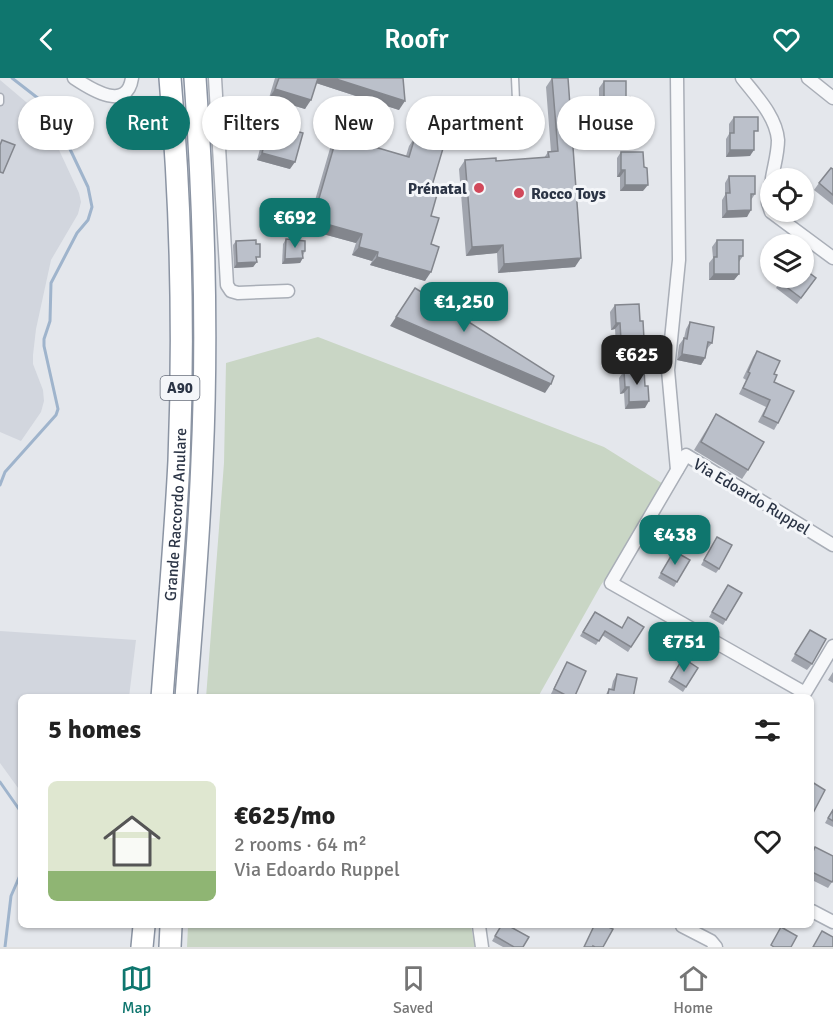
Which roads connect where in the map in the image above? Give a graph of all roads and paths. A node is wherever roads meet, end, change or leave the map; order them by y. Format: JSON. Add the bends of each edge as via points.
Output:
{"nodes":[{"id":1,"x":74,"y":78,"type":"edge"},
{"id":2,"x":132,"y":78,"type":"edge"},
{"id":3,"x":170,"y":78,"type":"edge"},
{"id":4,"x":195,"y":78,"type":"edge"},
{"id":5,"x":215,"y":78,"type":"edge"},
{"id":6,"x":515,"y":78,"type":"edge"},
{"id":7,"x":676,"y":78,"type":"edge"},
{"id":8,"x":742,"y":78,"type":"edge"},
{"id":9,"x":808,"y":78,"type":"edge"},
{"id":10,"x":516,"y":96,"type":"edge"},
{"id":11,"x":833,"y":98,"type":"edge"},
{"id":12,"x":773,"y":168,"type":"edge"},
{"id":13,"x":784,"y":222,"type":"edge"},
{"id":14,"x":833,"y":258,"type":"edge"},
{"id":15,"x":288,"y":291,"type":"dead end"},
{"id":16,"x":677,"y":470,"type":"junction"},
{"id":17,"x":833,"y":544,"type":"edge"},
{"id":18,"x":833,"y":646,"type":"edge"},
{"id":19,"x":162,"y":694,"type":"edge"},
{"id":20,"x":186,"y":694,"type":"edge"},
{"id":21,"x":814,"y":912,"type":"edge"},
{"id":22,"x":833,"y":922,"type":"edge"},
{"id":23,"x":144,"y":928,"type":"edge"},
{"id":24,"x":171,"y":928,"type":"edge"},
{"id":25,"x":479,"y":928,"type":"edge"},
{"id":26,"x":686,"y":928,"type":"edge"},
{"id":27,"x":142,"y":947,"type":"edge"},
{"id":28,"x":170,"y":947,"type":"edge"},
{"id":29,"x":482,"y":947,"type":"edge"},
{"id":30,"x":716,"y":947,"type":"edge"}],
"edges":[{"from":1,"to":2,"type":"street","via":[[114,97],[127,92]]},
{"from":3,"to":19,"type":"highway","name":"Grande Raccordo Anulare","number":"A90","via":[[181,278],[180,420]]},
{"from":4,"to":20,"type":"highway","name":"Grande Raccordo Anulare","number":"A90","via":[[203,228],[204,390]]},
{"from":5,"to":15,"type":"street","via":[[227,285],[238,293]]},
{"from":6,"to":10,"type":"lane"},
{"from":7,"to":16,"type":"street","name":"Via Edoardo Ruppel","via":[[679,260],[668,370]]},
{"from":8,"to":12,"type":"street","via":[[776,129]]},
{"from":9,"to":11,"type":"street"},
{"from":13,"to":14,"type":"street"},
{"from":16,"to":17,"type":"street","name":"Via Edoardo Ruppel","via":[[686,455]]},
{"from":16,"to":18,"type":"street","name":"Via Edoardo Ruppel","via":[[611,583],[805,693]]},
{"from":21,"to":22,"type":"street"},
{"from":23,"to":27,"type":"highway"},
{"from":24,"to":28,"type":"highway"},
{"from":25,"to":29,"type":"street"},
{"from":26,"to":30,"type":"street"}]}
